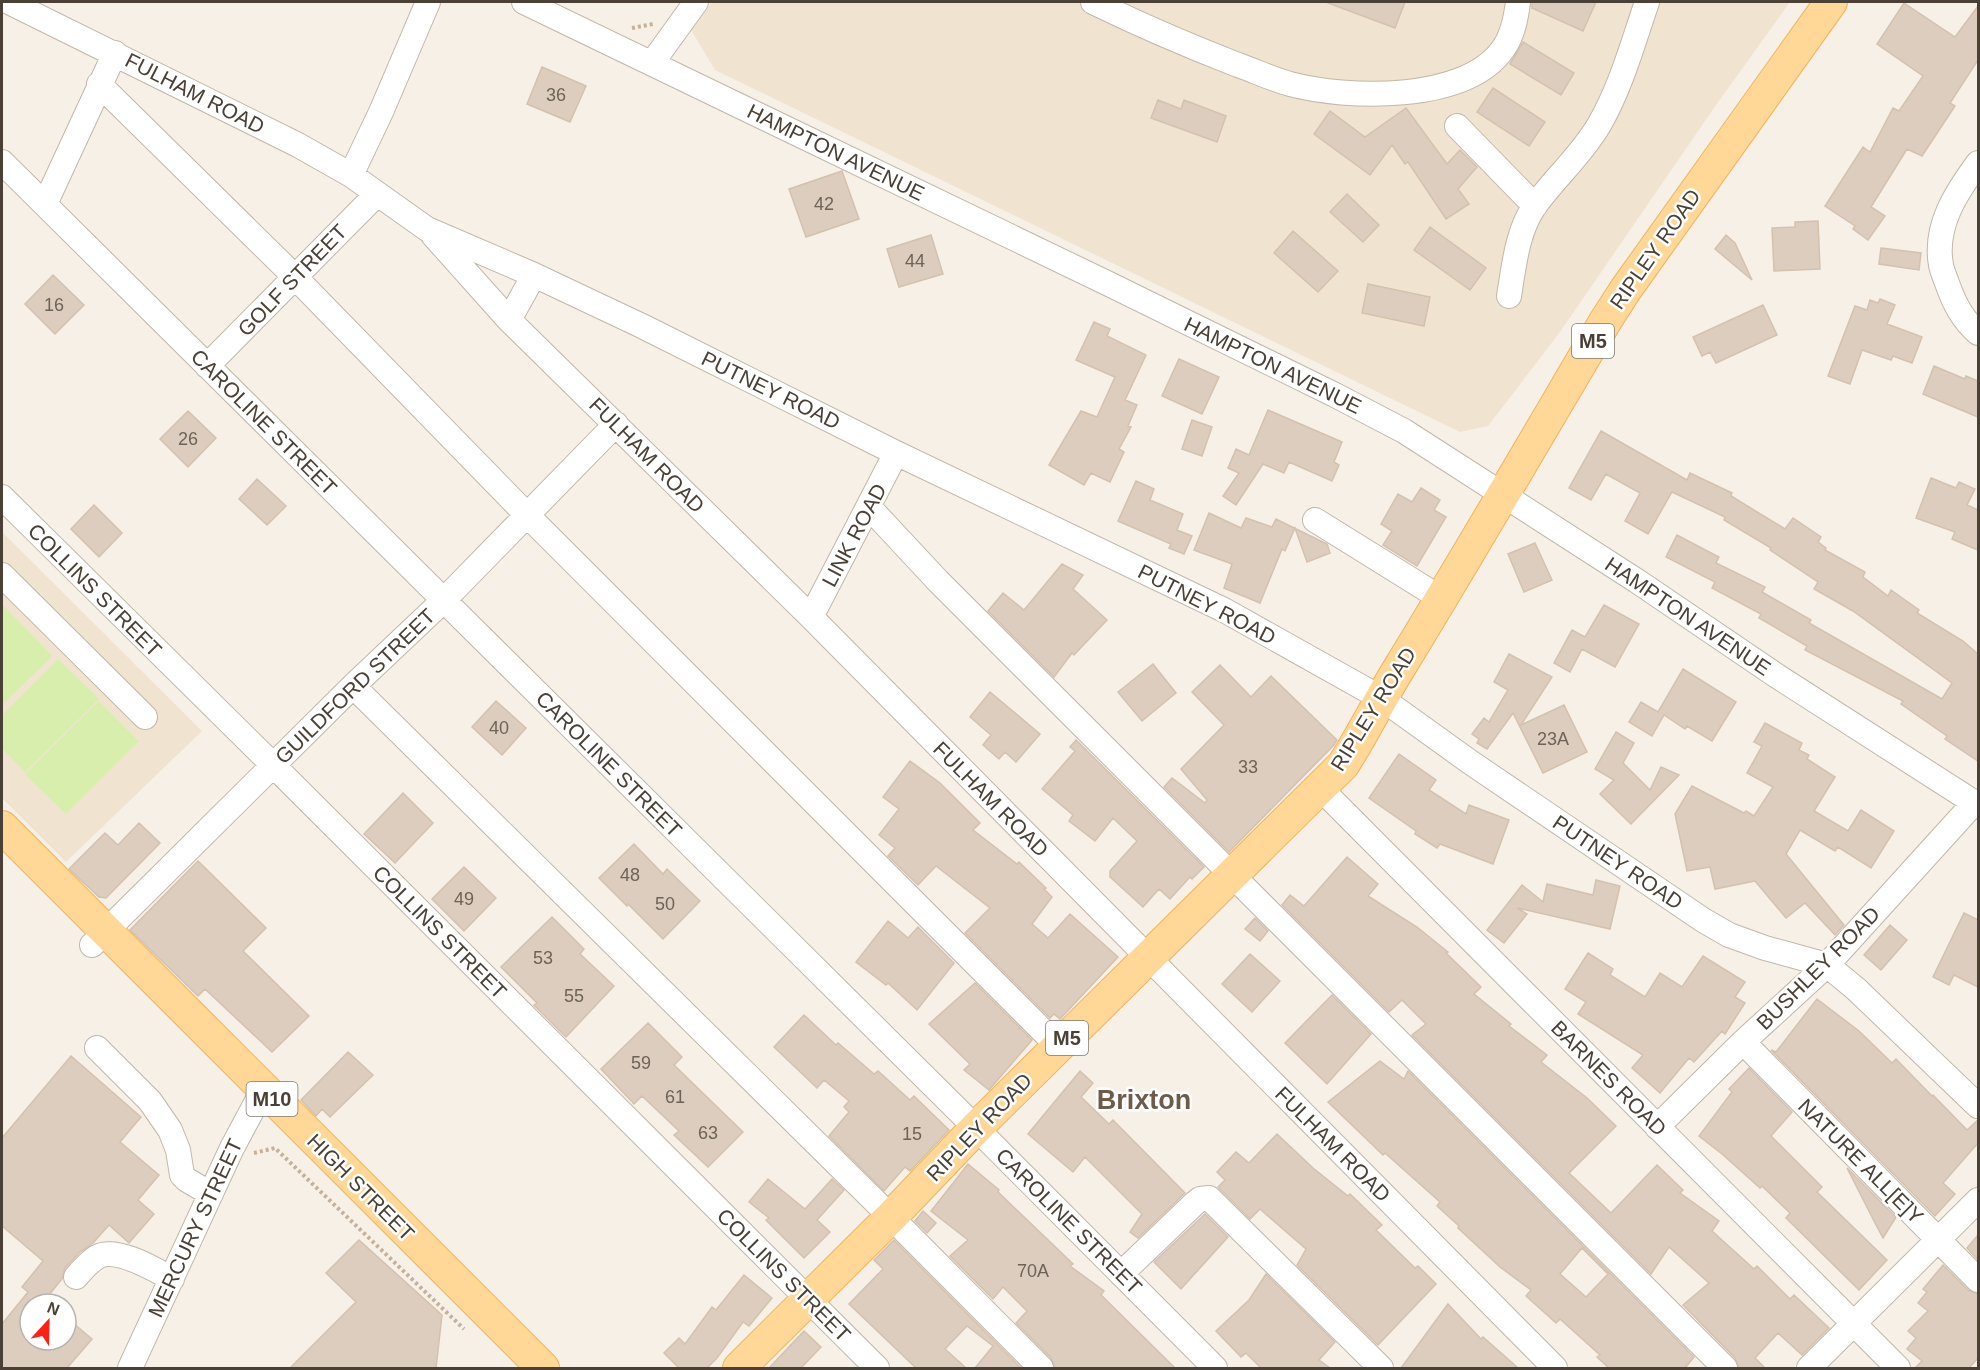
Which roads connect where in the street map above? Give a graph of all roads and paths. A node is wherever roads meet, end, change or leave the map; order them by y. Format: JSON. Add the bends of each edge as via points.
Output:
{"nodes":[{"id":1,"x":9,"y":2,"type":"edge"},
{"id":2,"x":428,"y":2,"type":"edge"},
{"id":3,"x":524,"y":2,"type":"edge"},
{"id":4,"x":696,"y":2,"type":"edge"},
{"id":5,"x":1093,"y":2,"type":"edge"},
{"id":6,"x":1518,"y":2,"type":"edge"},
{"id":7,"x":1647,"y":2,"type":"edge"},
{"id":8,"x":1831,"y":2,"type":"edge"},
{"id":9,"x":658,"y":17,"type":"dead end"},
{"id":10,"x":625,"y":27,"type":"dead end"},
{"id":11,"x":114,"y":53,"type":"junction"},
{"id":12,"x":652,"y":63,"type":"junction"},
{"id":13,"x":99,"y":84,"type":"junction"},
{"id":14,"x":1457,"y":126,"type":"dead end"},
{"id":15,"x":2,"y":162,"type":"edge"},
{"id":16,"x":1978,"y":164,"type":"edge"},
{"id":17,"x":351,"y":175,"type":"junction"},
{"id":18,"x":377,"y":194,"type":"junction"},
{"id":19,"x":45,"y":204,"type":"junction"},
{"id":20,"x":1535,"y":206,"type":"junction"},
{"id":21,"x":427,"y":229,"type":"junction"},
{"id":22,"x":534,"y":275,"type":"junction"},
{"id":23,"x":295,"y":277,"type":"junction"},
{"id":24,"x":1509,"y":296,"type":"dead end"},
{"id":25,"x":509,"y":320,"type":"junction"},
{"id":26,"x":1978,"y":333,"type":"edge"},
{"id":27,"x":207,"y":366,"type":"junction"},
{"id":28,"x":616,"y":424,"type":"junction"},
{"id":29,"x":896,"y":453,"type":"junction"},
{"id":30,"x":1503,"y":495,"type":"junction"},
{"id":31,"x":2,"y":497,"type":"edge"},
{"id":32,"x":870,"y":507,"type":"junction"},
{"id":33,"x":527,"y":515,"type":"junction"},
{"id":34,"x":1315,"y":520,"type":"dead end"},
{"id":35,"x":2,"y":575,"type":"edge"},
{"id":36,"x":1442,"y":599,"type":"junction"},
{"id":37,"x":444,"y":600,"type":"junction"},
{"id":38,"x":811,"y":617,"type":"junction"},
{"id":39,"x":353,"y":686,"type":"junction"},
{"id":40,"x":1381,"y":698,"type":"junction"},
{"id":41,"x":145,"y":717,"type":"dead end"},
{"id":42,"x":273,"y":765,"type":"junction"},
{"id":43,"x":1320,"y":788,"type":"junction"},
{"id":44,"x":1976,"y":804,"type":"edge"},
{"id":45,"x":2,"y":827,"type":"edge"},
{"id":46,"x":2,"y":856,"type":"edge"},
{"id":47,"x":1231,"y":876,"type":"junction"},
{"id":48,"x":99,"y":938,"type":"junction"},
{"id":49,"x":1148,"y":958,"type":"junction"},
{"id":50,"x":1827,"y":964,"type":"junction"},
{"id":51,"x":1743,"y":1042,"type":"junction"},
{"id":52,"x":1058,"y":1046,"type":"junction"},
{"id":53,"x":97,"y":1048,"type":"dead end"},
{"id":54,"x":258,"y":1098,"type":"junction"},
{"id":55,"x":1978,"y":1106,"type":"edge"},
{"id":56,"x":1657,"y":1127,"type":"junction"},
{"id":57,"x":976,"y":1128,"type":"junction"},
{"id":58,"x":246,"y":1154,"type":"dead end"},
{"id":59,"x":211,"y":1194,"type":"junction"},
{"id":60,"x":1978,"y":1200,"type":"edge"},
{"id":61,"x":891,"y":1217,"type":"junction"},
{"id":62,"x":1939,"y":1240,"type":"junction"},
{"id":63,"x":1121,"y":1274,"type":"junction"},
{"id":64,"x":76,"y":1276,"type":"dead end"},
{"id":65,"x":172,"y":1279,"type":"junction"},
{"id":66,"x":1978,"y":1280,"type":"edge"},
{"id":67,"x":808,"y":1299,"type":"junction"},
{"id":68,"x":1854,"y":1324,"type":"junction"},
{"id":69,"x":472,"y":1336,"type":"dead end"},
{"id":70,"x":130,"y":1368,"type":"edge"},
{"id":71,"x":518,"y":1368,"type":"edge"},
{"id":72,"x":543,"y":1368,"type":"edge"},
{"id":73,"x":739,"y":1368,"type":"edge"},
{"id":74,"x":877,"y":1368,"type":"edge"},
{"id":75,"x":1041,"y":1368,"type":"edge"},
{"id":76,"x":1215,"y":1368,"type":"edge"},
{"id":77,"x":1381,"y":1368,"type":"edge"},
{"id":78,"x":1555,"y":1368,"type":"edge"},
{"id":79,"x":1725,"y":1368,"type":"edge"},
{"id":80,"x":1809,"y":1368,"type":"edge"},
{"id":81,"x":1899,"y":1368,"type":"edge"}],
"edges":[{"from":1,"to":11,"type":"street","name":"FULHAM ROAD"},
{"from":2,"to":17,"type":"street"},
{"from":3,"to":12,"type":"street","name":"HAMPTON AVENUE"},
{"from":4,"to":12,"type":"street"},
{"from":5,"to":6,"type":"street","via":[[1181,42],[1287,83],[1339,93],[1373,94],[1439,87],[1481,69],[1504,48],[1512,33]]},
{"from":7,"to":20,"type":"street","via":[[1618,86],[1598,126]]},
{"from":8,"to":30,"type":"main road","name":"RIPLEY ROAD","number":"M5","via":[[1626,289]]},
{"from":9,"to":10,"type":"path","via":[[652,25]]},
{"from":11,"to":13,"type":"street"},
{"from":11,"to":17,"type":"street","name":"FULHAM ROAD","via":[[298,144]]},
{"from":12,"to":30,"type":"street","name":"HAMPTON AVENUE","via":[[1335,395],[1404,431]]},
{"from":13,"to":19,"type":"street"},
{"from":13,"to":23,"type":"street"},
{"from":14,"to":20,"type":"street"},
{"from":15,"to":19,"type":"street","name":"CAROLINE STREET"},
{"from":16,"to":26,"type":"street","via":[[1952,200],[1940,246],[1941,266],[1953,302]]},
{"from":17,"to":18,"type":"street","name":"FULHAM ROAD"},
{"from":18,"to":21,"type":"street","name":"PUTNEY ROAD"},
{"from":18,"to":23,"type":"street","name":"GOLF STREET"},
{"from":19,"to":27,"type":"street","name":"CAROLINE STREET"},
{"from":20,"to":24,"type":"street","via":[[1519,242]]},
{"from":21,"to":22,"type":"street","name":"PUTNEY ROAD"},
{"from":21,"to":25,"type":"street","name":"FULHAM ROAD"},
{"from":22,"to":25,"type":"street"},
{"from":22,"to":29,"type":"street","name":"PUTNEY ROAD"},
{"from":23,"to":27,"type":"street","name":"GOLF STREET"},
{"from":23,"to":33,"type":"street"},
{"from":25,"to":28,"type":"street","name":"FULHAM ROAD"},
{"from":27,"to":37,"type":"street","name":"CAROLINE STREET"},
{"from":28,"to":33,"type":"street","name":"GUILDFORD STREET"},
{"from":28,"to":38,"type":"street","name":"FULHAM ROAD"},
{"from":29,"to":32,"type":"street","name":"LINK ROAD"},
{"from":29,"to":40,"type":"street","name":"PUTNEY ROAD","via":[[1224,610]]},
{"from":30,"to":36,"type":"main road","name":"RIPLEY ROAD","number":"M5"},
{"from":30,"to":44,"type":"street","name":"HAMPTON AVENUE"},
{"from":31,"to":42,"type":"street","name":"COLLINS STREET"},
{"from":32,"to":38,"type":"street","name":"LINK ROAD"},
{"from":32,"to":47,"type":"street","via":[[938,581]]},
{"from":33,"to":37,"type":"street","name":"GUILDFORD STREET"},
{"from":33,"to":52,"type":"street"},
{"from":34,"to":36,"type":"street"},
{"from":35,"to":41,"type":"street"},
{"from":36,"to":40,"type":"main road","name":"RIPLEY ROAD","number":"M5"},
{"from":37,"to":39,"type":"street","name":"GUILDFORD STREET"},
{"from":37,"to":57,"type":"street","name":"CAROLINE STREET"},
{"from":38,"to":49,"type":"street","name":"FULHAM ROAD"},
{"from":39,"to":42,"type":"street","name":"GUILDFORD STREET"},
{"from":39,"to":61,"type":"street"},
{"from":40,"to":43,"type":"main road","name":"RIPLEY ROAD","number":"M5","via":[[1348,756]]},
{"from":40,"to":50,"type":"street","name":"PUTNEY ROAD","via":[[1703,920],[1765,948]]},
{"from":42,"to":48,"type":"street","name":"GUILDFORD STREET"},
{"from":42,"to":67,"type":"street","name":"COLLINS STREET"},
{"from":43,"to":47,"type":"main road","name":"RIPLEY ROAD","number":"M5"},
{"from":43,"to":56,"type":"street","name":"BARNES ROAD"},
{"from":44,"to":50,"type":"street","name":"BUSHLEY ROAD"},
{"from":45,"to":48,"type":"main road","name":"HIGH STREET","number":"M10"},
{"from":46,"to":48,"type":"main road","name":"HIGH STREET","number":"M10"},
{"from":47,"to":49,"type":"main road","name":"RIPLEY ROAD","number":"M5"},
{"from":47,"to":79,"type":"street"},
{"from":48,"to":54,"type":"main road","name":"HIGH STREET","number":"M10"},
{"from":49,"to":52,"type":"main road","name":"RIPLEY ROAD","number":"M5"},
{"from":49,"to":78,"type":"street","name":"FULHAM ROAD"},
{"from":50,"to":51,"type":"street","name":"BUSHLEY ROAD"},
{"from":50,"to":55,"type":"street","name":"PUTNEY ROAD"},
{"from":51,"to":56,"type":"street","name":"BUSHLEY ROAD"},
{"from":51,"to":62,"type":"street","name":"NATURE ALL[E]Y"},
{"from":52,"to":57,"type":"main road","name":"RIPLEY ROAD","number":"M5"},
{"from":53,"to":59,"type":"street","via":[[150,1101],[170,1130],[182,1175]]},
{"from":54,"to":59,"type":"street","name":"MERCURY STREET"},
{"from":54,"to":71,"type":"main road","name":"HIGH STREET","number":"M10"},
{"from":54,"to":72,"type":"main road","name":"HIGH STREET","number":"M10"},
{"from":56,"to":68,"type":"street","name":"BARNES ROAD"},
{"from":57,"to":61,"type":"main road","name":"RIPLEY ROAD","number":"M5"},
{"from":57,"to":63,"type":"street","name":"CAROLINE STREET"},
{"from":58,"to":69,"type":"path","via":[[275,1148]]},
{"from":59,"to":65,"type":"street","name":"MERCURY STREET"},
{"from":60,"to":62,"type":"street"},
{"from":61,"to":67,"type":"main road","name":"RIPLEY ROAD","number":"M5"},
{"from":61,"to":75,"type":"street"},
{"from":62,"to":66,"type":"street","name":"NATURE ALL[E]Y"},
{"from":62,"to":68,"type":"street"},
{"from":63,"to":76,"type":"street","name":"CAROLINE STREET"},
{"from":63,"to":77,"type":"street","via":[[1194,1203],[1209,1198]]},
{"from":64,"to":65,"type":"street","via":[[98,1256],[112,1253]]},
{"from":65,"to":70,"type":"street","name":"MERCURY STREET"},
{"from":67,"to":73,"type":"main road","name":"RIPLEY ROAD","number":"M5"},
{"from":67,"to":74,"type":"street","name":"COLLINS STREET"},
{"from":68,"to":80,"type":"street"},
{"from":68,"to":81,"type":"street","name":"BARNES ROAD"}]}
